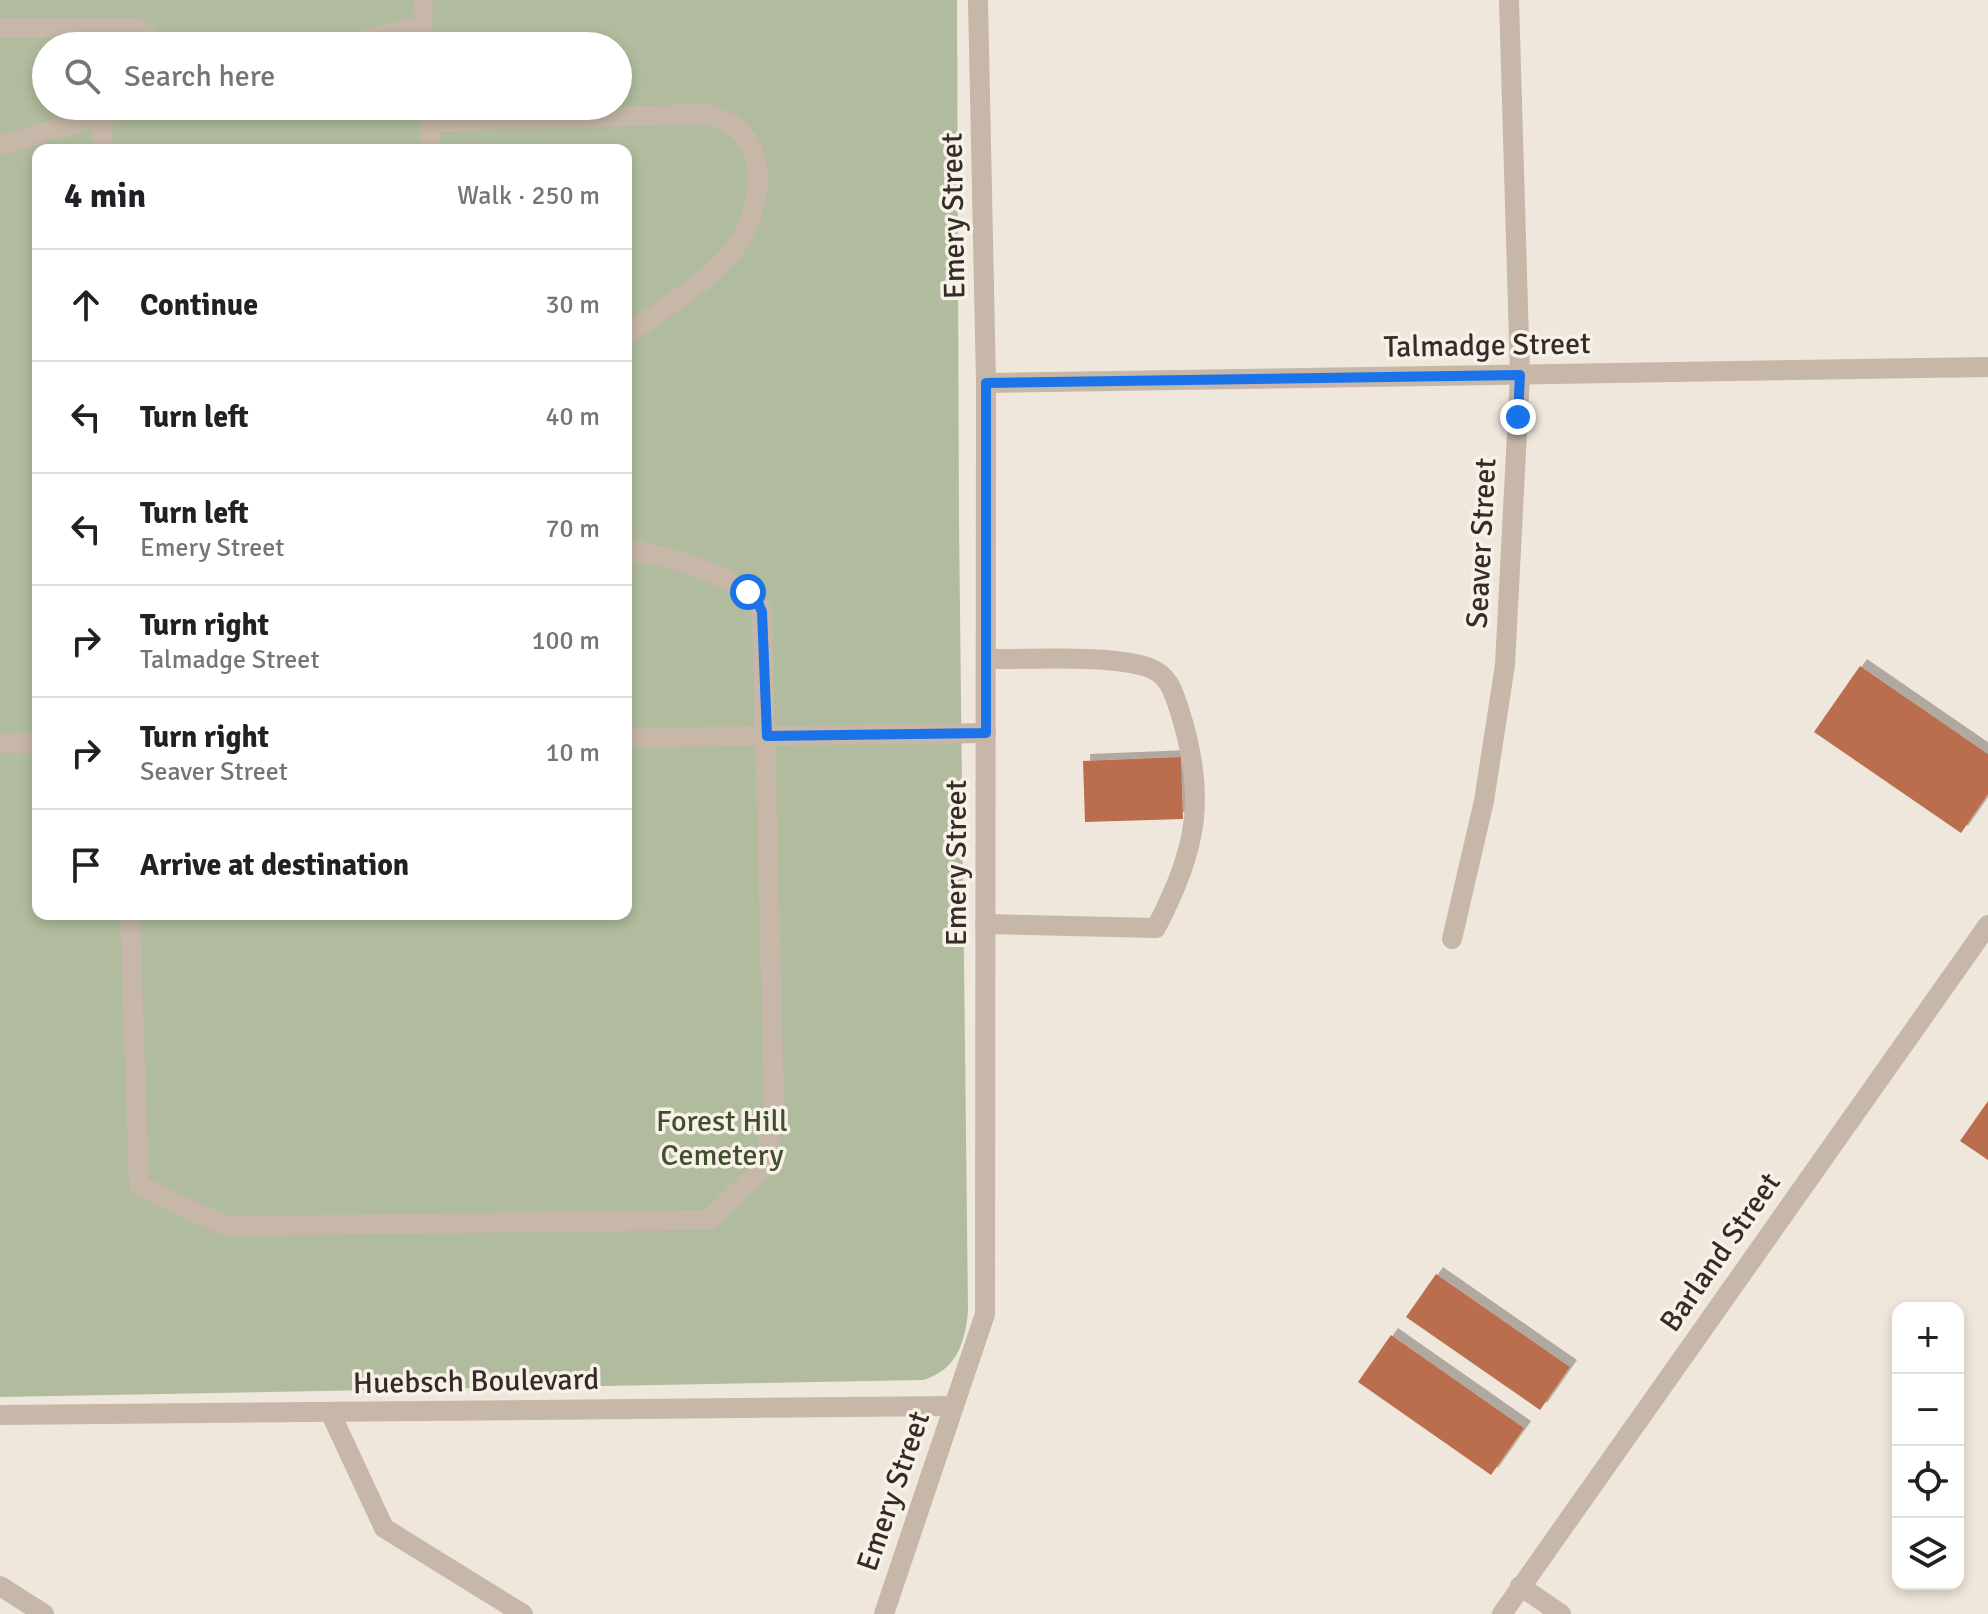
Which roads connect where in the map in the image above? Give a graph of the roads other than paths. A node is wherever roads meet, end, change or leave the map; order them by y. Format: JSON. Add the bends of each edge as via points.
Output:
{"nodes":[{"id":1,"x":423,"y":0,"type":"edge"},
{"id":2,"x":978,"y":0,"type":"edge"},
{"id":3,"x":1509,"y":0,"type":"edge"},
{"id":4,"x":0,"y":28,"type":"edge"},
{"id":5,"x":142,"y":32,"type":"edge"},
{"id":6,"x":421,"y":32,"type":"edge"},
{"id":7,"x":632,"y":114,"type":"edge"},
{"id":8,"x":93,"y":120,"type":"edge"},
{"id":9,"x":100,"y":120,"type":"edge"},
{"id":10,"x":429,"y":120,"type":"edge"},
{"id":11,"x":103,"y":144,"type":"edge"},
{"id":12,"x":431,"y":144,"type":"edge"},
{"id":13,"x":0,"y":146,"type":"edge"},
{"id":14,"x":632,"y":330,"type":"edge"},
{"id":15,"x":1988,"y":367,"type":"edge"},
{"id":16,"x":1520,"y":375,"type":"junction"},
{"id":17,"x":986,"y":383,"type":"junction"},
{"id":18,"x":632,"y":551,"type":"edge"},
{"id":19,"x":986,"y":659,"type":"junction"},
{"id":20,"x":986,"y":733,"type":"junction"},
{"id":21,"x":767,"y":736,"type":"junction"},
{"id":22,"x":632,"y":738,"type":"edge"},
{"id":23,"x":0,"y":743,"type":"edge"},
{"id":24,"x":32,"y":743,"type":"edge"},
{"id":25,"x":130,"y":920,"type":"edge"},
{"id":26,"x":985,"y":924,"type":"junction"},
{"id":27,"x":1988,"y":925,"type":"edge"},
{"id":28,"x":1452,"y":939,"type":"dead end"},
{"id":29,"x":954,"y":1406,"type":"junction"},
{"id":30,"x":330,"y":1412,"type":"junction"},
{"id":31,"x":0,"y":1415,"type":"edge"},
{"id":32,"x":0,"y":1586,"type":"edge"},
{"id":33,"x":1520,"y":1586,"type":"junction"},
{"id":34,"x":44,"y":1614,"type":"edge"},
{"id":35,"x":523,"y":1614,"type":"edge"},
{"id":36,"x":884,"y":1614,"type":"edge"},
{"id":37,"x":1502,"y":1614,"type":"edge"},
{"id":38,"x":1561,"y":1614,"type":"edge"}],
"edges":[{"from":1,"to":6,"type":"street"},
{"from":2,"to":17,"type":"street","name":"Emery Street"},
{"from":3,"to":16,"type":"street","name":"Seaver Street"},
{"from":4,"to":5,"type":"street"},
{"from":7,"to":14,"type":"street","via":[[709,114],[731,123],[746,138],[757,164],[757,196],[747,228],[726,260]]},
{"from":8,"to":13,"type":"street"},
{"from":9,"to":11,"type":"street"},
{"from":10,"to":12,"type":"street"},
{"from":15,"to":16,"type":"street","name":"Talmadge Street"},
{"from":16,"to":17,"type":"street","name":"Talmadge Street"},
{"from":16,"to":28,"type":"street","name":"Seaver Street","via":[[1505,665],[1484,801]]},
{"from":17,"to":19,"type":"street","name":"Emery Street"},
{"from":18,"to":21,"type":"street","via":[[719,577],[757,600],[762,612]]},
{"from":19,"to":20,"type":"street","name":"Emery Street"},
{"from":19,"to":26,"type":"street","via":[[1150,668],[1172,686],[1197,780],[1188,856],[1156,928]]},
{"from":20,"to":21,"type":"street"},
{"from":20,"to":26,"type":"street","name":"Emery Street"},
{"from":21,"to":22,"type":"street"},
{"from":21,"to":25,"type":"street","via":[[774,1101],[766,1165],[709,1220],[225,1226],[139,1185]]},
{"from":23,"to":24,"type":"street"},
{"from":26,"to":29,"type":"street","name":"Emery Street","via":[[985,1314]]},
{"from":27,"to":33,"type":"street","name":"Barland Street"},
{"from":29,"to":30,"type":"street","name":"Huebsch Boulevard"},
{"from":29,"to":36,"type":"street","name":"Emery Street"},
{"from":30,"to":31,"type":"street","name":"Huebsch Boulevard"},
{"from":30,"to":35,"type":"street","via":[[384,1528]]},
{"from":32,"to":34,"type":"street"},
{"from":33,"to":37,"type":"street","name":"Barland Street"},
{"from":33,"to":38,"type":"street"}]}
